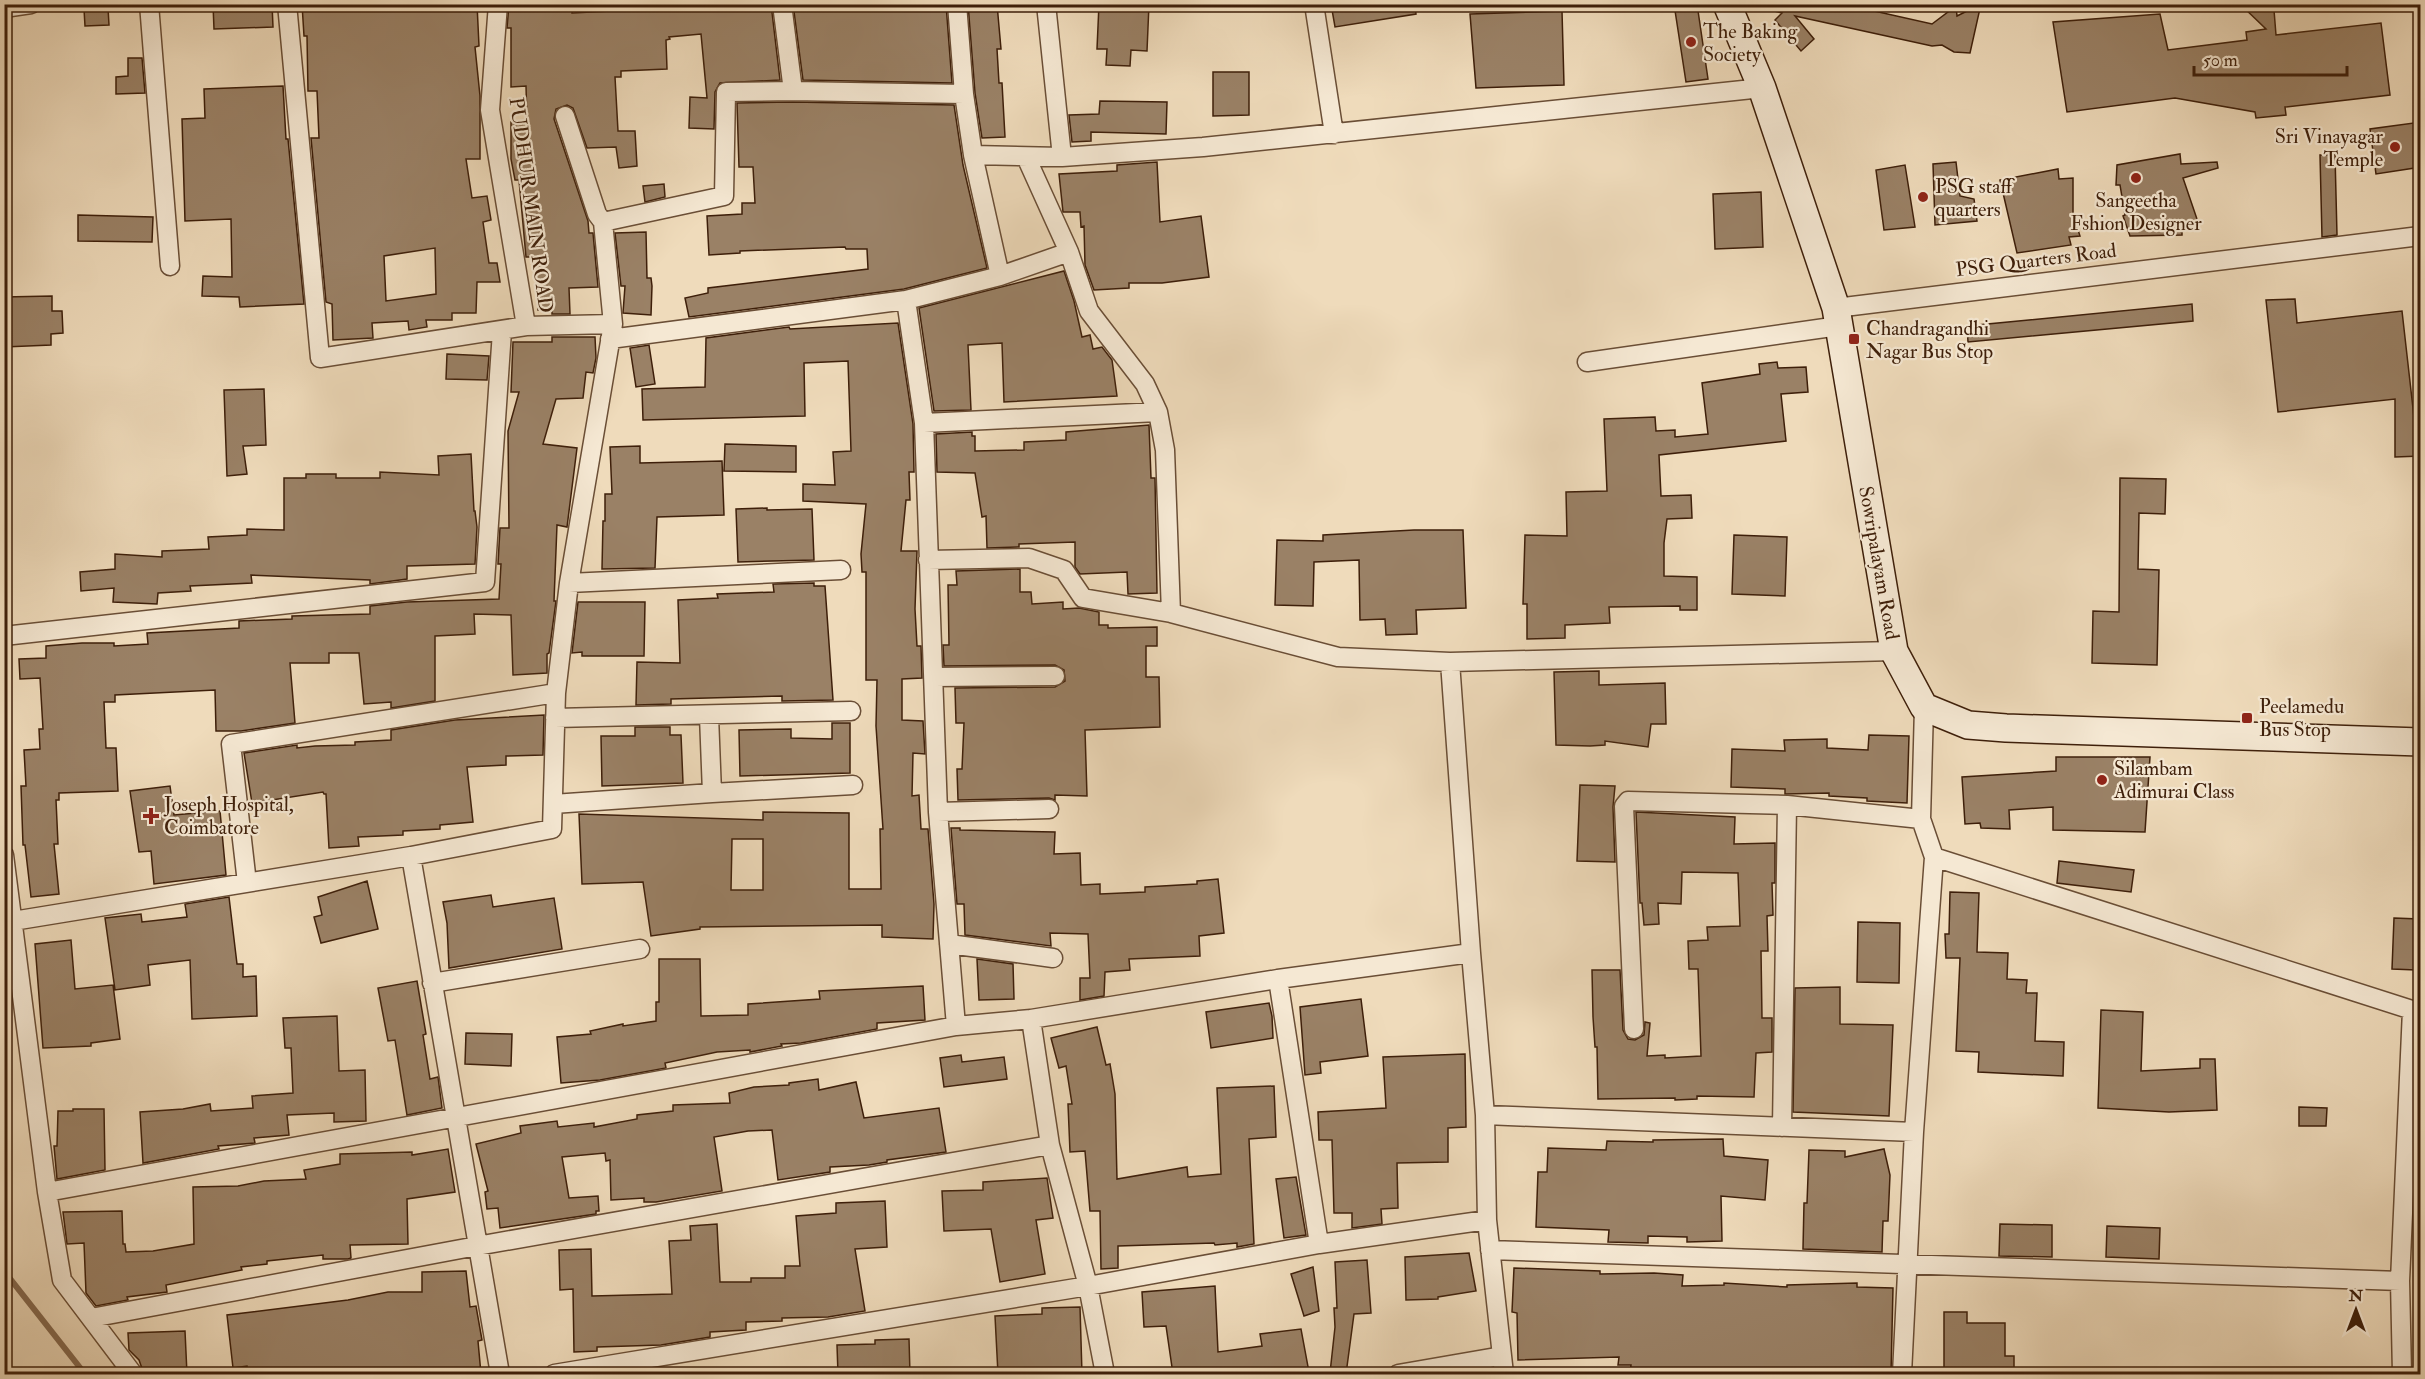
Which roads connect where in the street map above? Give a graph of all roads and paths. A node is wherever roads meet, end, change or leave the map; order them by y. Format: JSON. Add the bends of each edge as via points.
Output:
{"nodes":[{"id":1,"x":31,"y":4,"type":"edge"},
{"id":2,"x":149,"y":4,"type":"edge"},
{"id":3,"x":287,"y":4,"type":"edge"},
{"id":4,"x":498,"y":4,"type":"edge"},
{"id":5,"x":782,"y":4,"type":"edge"},
{"id":6,"x":957,"y":4,"type":"edge"},
{"id":7,"x":1046,"y":4,"type":"edge"},
{"id":8,"x":1314,"y":4,"type":"edge"},
{"id":9,"x":1727,"y":4,"type":"edge"},
{"id":10,"x":4,"y":8,"type":"edge"},
{"id":11,"x":1762,"y":88,"type":"junction"},
{"id":12,"x":793,"y":91,"type":"junction"},
{"id":13,"x":964,"y":94,"type":"junction"},
{"id":14,"x":565,"y":116,"type":"dead end"},
{"id":15,"x":1334,"y":134,"type":"junction"},
{"id":16,"x":973,"y":155,"type":"junction"},
{"id":17,"x":1026,"y":157,"type":"junction"},
{"id":18,"x":1062,"y":158,"type":"junction"},
{"id":19,"x":603,"y":222,"type":"junction"},
{"id":20,"x":2421,"y":236,"type":"edge"},
{"id":21,"x":1069,"y":252,"type":"junction"},
{"id":22,"x":170,"y":266,"type":"dead end"},
{"id":23,"x":1000,"y":276,"type":"junction"},
{"id":24,"x":906,"y":300,"type":"junction"},
{"id":25,"x":1838,"y":317,"type":"junction"},
{"id":26,"x":514,"y":328,"type":"junction"},
{"id":27,"x":612,"y":331,"type":"junction"},
{"id":28,"x":1587,"y":362,"type":"dead end"},
{"id":29,"x":1158,"y":412,"type":"junction"},
{"id":30,"x":924,"y":423,"type":"junction"},
{"id":31,"x":928,"y":560,"type":"junction"},
{"id":32,"x":841,"y":570,"type":"dead end"},
{"id":33,"x":569,"y":583,"type":"junction"},
{"id":34,"x":1171,"y":613,"type":"junction"},
{"id":35,"x":4,"y":636,"type":"edge"},
{"id":36,"x":1894,"y":651,"type":"junction"},
{"id":37,"x":1450,"y":662,"type":"junction"},
{"id":38,"x":1055,"y":676,"type":"dead end"},
{"id":39,"x":934,"y":677,"type":"junction"},
{"id":40,"x":556,"y":693,"type":"junction"},
{"id":41,"x":1924,"y":708,"type":"junction"},
{"id":42,"x":851,"y":711,"type":"dead end"},
{"id":43,"x":708,"y":716,"type":"junction"},
{"id":44,"x":555,"y":718,"type":"junction"},
{"id":45,"x":2421,"y":742,"type":"edge"},
{"id":46,"x":853,"y":785,"type":"dead end"},
{"id":47,"x":712,"y":793,"type":"junction"},
{"id":48,"x":553,"y":804,"type":"junction"},
{"id":49,"x":1787,"y":805,"type":"junction"},
{"id":50,"x":1050,"y":809,"type":"dead end"},
{"id":51,"x":938,"y":812,"type":"junction"},
{"id":52,"x":1921,"y":819,"type":"junction"},
{"id":53,"x":4,"y":855,"type":"edge"},
{"id":54,"x":411,"y":856,"type":"junction"},
{"id":55,"x":1934,"y":857,"type":"junction"},
{"id":56,"x":247,"y":883,"type":"junction"},
{"id":57,"x":13,"y":921,"type":"junction"},
{"id":58,"x":949,"y":944,"type":"junction"},
{"id":59,"x":640,"y":949,"type":"dead end"},
{"id":60,"x":1471,"y":953,"type":"junction"},
{"id":61,"x":1053,"y":958,"type":"dead end"},
{"id":62,"x":1278,"y":979,"type":"junction"},
{"id":63,"x":432,"y":983,"type":"junction"},
{"id":64,"x":2416,"y":1011,"type":"edge"},
{"id":65,"x":1032,"y":1018,"type":"junction"},
{"id":66,"x":956,"y":1026,"type":"junction"},
{"id":67,"x":1634,"y":1029,"type":"dead end"},
{"id":68,"x":1485,"y":1115,"type":"junction"},
{"id":69,"x":455,"y":1118,"type":"junction"},
{"id":70,"x":1782,"y":1127,"type":"junction"},
{"id":71,"x":1914,"y":1132,"type":"junction"},
{"id":72,"x":1050,"y":1145,"type":"junction"},
{"id":73,"x":47,"y":1192,"type":"junction"},
{"id":74,"x":1487,"y":1220,"type":"junction"},
{"id":75,"x":1318,"y":1244,"type":"junction"},
{"id":76,"x":477,"y":1246,"type":"junction"},
{"id":77,"x":1490,"y":1250,"type":"junction"},
{"id":78,"x":1907,"y":1264,"type":"junction"},
{"id":79,"x":2400,"y":1281,"type":"junction"},
{"id":80,"x":1088,"y":1286,"type":"junction"},
{"id":81,"x":90,"y":1317,"type":"junction"},
{"id":82,"x":1502,"y":1356,"type":"junction"},
{"id":83,"x":133,"y":1374,"type":"edge"},
{"id":84,"x":500,"y":1374,"type":"edge"},
{"id":85,"x":554,"y":1374,"type":"edge"},
{"id":86,"x":1105,"y":1374,"type":"edge"},
{"id":87,"x":1398,"y":1374,"type":"edge"},
{"id":88,"x":1504,"y":1374,"type":"edge"},
{"id":89,"x":1902,"y":1374,"type":"edge"},
{"id":90,"x":2402,"y":1374,"type":"edge"}],
"edges":[{"from":1,"to":10,"type":"street"},
{"from":2,"to":22,"type":"street"},
{"from":3,"to":26,"type":"street","via":[[320,358]]},
{"from":4,"to":26,"type":"street","name":"PUDHUR MAIN ROAD","via":[[490,110]]},
{"from":5,"to":12,"type":"street"},
{"from":6,"to":13,"type":"street"},
{"from":7,"to":18,"type":"street"},
{"from":8,"to":15,"type":"street"},
{"from":9,"to":11,"type":"street","name":"Sowripalayam Road"},
{"from":11,"to":15,"type":"street"},
{"from":11,"to":25,"type":"street","name":"Sowripalayam Road"},
{"from":12,"to":13,"type":"street"},
{"from":12,"to":19,"type":"street","via":[[726,92],[724,195]]},
{"from":13,"to":16,"type":"street"},
{"from":14,"to":19,"type":"street"},
{"from":15,"to":18,"type":"street"},
{"from":16,"to":17,"type":"street"},
{"from":16,"to":23,"type":"street"},
{"from":17,"to":18,"type":"street"},
{"from":17,"to":21,"type":"street"},
{"from":19,"to":27,"type":"street"},
{"from":20,"to":25,"type":"street","name":"PSG Quarters Road"},
{"from":21,"to":23,"type":"street"},
{"from":21,"to":29,"type":"street","via":[[1089,311],[1145,384]]},
{"from":23,"to":24,"type":"street"},
{"from":24,"to":27,"type":"street"},
{"from":24,"to":30,"type":"street"},
{"from":25,"to":28,"type":"street","name":"PSG Quarters Road"},
{"from":25,"to":36,"type":"street","name":"Sowripalayam Road"},
{"from":26,"to":27,"type":"street"},
{"from":26,"to":35,"type":"street","name":"PUDHUR MAIN ROAD","via":[[485,582]]},
{"from":27,"to":33,"type":"street"},
{"from":29,"to":30,"type":"street"},
{"from":29,"to":34,"type":"street","via":[[1165,450]]},
{"from":30,"to":31,"type":"street"},
{"from":31,"to":34,"type":"street","via":[[1029,558],[1064,570],[1083,598]]},
{"from":31,"to":39,"type":"street"},
{"from":32,"to":33,"type":"street"},
{"from":33,"to":40,"type":"street"},
{"from":34,"to":37,"type":"street","via":[[1338,657]]},
{"from":36,"to":37,"type":"street"},
{"from":36,"to":41,"type":"street","name":"Sowripalayam Road"},
{"from":37,"to":60,"type":"street"},
{"from":38,"to":39,"type":"street"},
{"from":39,"to":51,"type":"street"},
{"from":40,"to":44,"type":"street"},
{"from":40,"to":56,"type":"street","via":[[231,744]]},
{"from":41,"to":45,"type":"street","via":[[1968,725],[1996,727]]},
{"from":41,"to":52,"type":"street"},
{"from":42,"to":43,"type":"street"},
{"from":43,"to":44,"type":"street"},
{"from":43,"to":47,"type":"street"},
{"from":44,"to":48,"type":"street"},
{"from":46,"to":47,"type":"street"},
{"from":47,"to":48,"type":"street"},
{"from":48,"to":54,"type":"street","via":[[552,830]]},
{"from":49,"to":52,"type":"street"},
{"from":49,"to":67,"type":"street","via":[[1628,801],[1624,806]]},
{"from":49,"to":70,"type":"street"},
{"from":50,"to":51,"type":"street"},
{"from":51,"to":58,"type":"street"},
{"from":52,"to":55,"type":"street"},
{"from":53,"to":57,"type":"street"},
{"from":54,"to":56,"type":"street"},
{"from":54,"to":63,"type":"street"},
{"from":55,"to":64,"type":"street"},
{"from":55,"to":71,"type":"street"},
{"from":56,"to":57,"type":"street"},
{"from":57,"to":73,"type":"street"},
{"from":58,"to":61,"type":"street"},
{"from":58,"to":66,"type":"street"},
{"from":59,"to":63,"type":"street"},
{"from":60,"to":62,"type":"street"},
{"from":60,"to":68,"type":"street"},
{"from":62,"to":65,"type":"street"},
{"from":62,"to":75,"type":"street"},
{"from":63,"to":69,"type":"street"},
{"from":64,"to":79,"type":"street"},
{"from":65,"to":66,"type":"street"},
{"from":65,"to":72,"type":"street"},
{"from":66,"to":69,"type":"street"},
{"from":68,"to":70,"type":"street"},
{"from":68,"to":74,"type":"street"},
{"from":69,"to":73,"type":"street"},
{"from":69,"to":76,"type":"street"},
{"from":70,"to":71,"type":"street"},
{"from":71,"to":78,"type":"street"},
{"from":72,"to":76,"type":"street"},
{"from":72,"to":80,"type":"street"},
{"from":73,"to":81,"type":"street","via":[[62,1280]]},
{"from":74,"to":75,"type":"street"},
{"from":74,"to":77,"type":"street"},
{"from":75,"to":80,"type":"street"},
{"from":76,"to":81,"type":"street"},
{"from":76,"to":84,"type":"street"},
{"from":77,"to":78,"type":"street"},
{"from":77,"to":82,"type":"street"},
{"from":78,"to":79,"type":"street"},
{"from":78,"to":89,"type":"street"},
{"from":79,"to":90,"type":"street"},
{"from":80,"to":85,"type":"street"},
{"from":80,"to":86,"type":"street"},
{"from":81,"to":83,"type":"street"},
{"from":82,"to":87,"type":"street"},
{"from":82,"to":88,"type":"street"}]}
